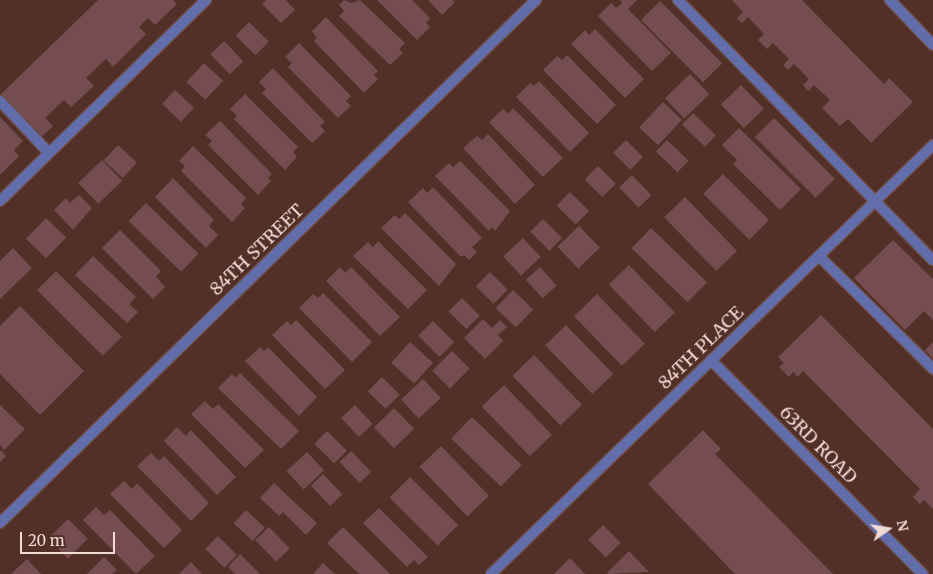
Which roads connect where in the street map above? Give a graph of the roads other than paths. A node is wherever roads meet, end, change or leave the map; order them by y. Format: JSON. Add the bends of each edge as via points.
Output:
{"nodes":[{"id":1,"x":206,"y":0,"type":"edge"},
{"id":2,"x":536,"y":0,"type":"edge"},
{"id":3,"x":678,"y":0,"type":"edge"},
{"id":4,"x":890,"y":0,"type":"edge"},
{"id":5,"x":933,"y":45,"type":"edge"},
{"id":6,"x":0,"y":100,"type":"edge"},
{"id":7,"x":933,"y":145,"type":"edge"},
{"id":8,"x":49,"y":154,"type":"junction"},
{"id":9,"x":0,"y":201,"type":"edge"},
{"id":10,"x":874,"y":202,"type":"junction"},
{"id":11,"x":819,"y":256,"type":"junction"},
{"id":12,"x":933,"y":260,"type":"edge"},
{"id":13,"x":710,"y":360,"type":"junction"},
{"id":14,"x":933,"y":369,"type":"edge"},
{"id":15,"x":0,"y":523,"type":"edge"},
{"id":16,"x":491,"y":574,"type":"edge"},
{"id":17,"x":923,"y":574,"type":"edge"}],
"edges":[{"from":1,"to":8,"type":"street"},
{"from":2,"to":15,"type":"street","name":"84TH STREET"},
{"from":3,"to":10,"type":"street"},
{"from":4,"to":5,"type":"street"},
{"from":6,"to":8,"type":"street"},
{"from":7,"to":10,"type":"street","name":"84TH PLACE"},
{"from":8,"to":9,"type":"street"},
{"from":10,"to":11,"type":"street","name":"84TH PLACE"},
{"from":10,"to":12,"type":"street"},
{"from":11,"to":13,"type":"street","name":"84TH PLACE"},
{"from":11,"to":14,"type":"street"},
{"from":13,"to":16,"type":"street","name":"84TH PLACE"},
{"from":13,"to":17,"type":"street","name":"63RD ROAD"}]}
